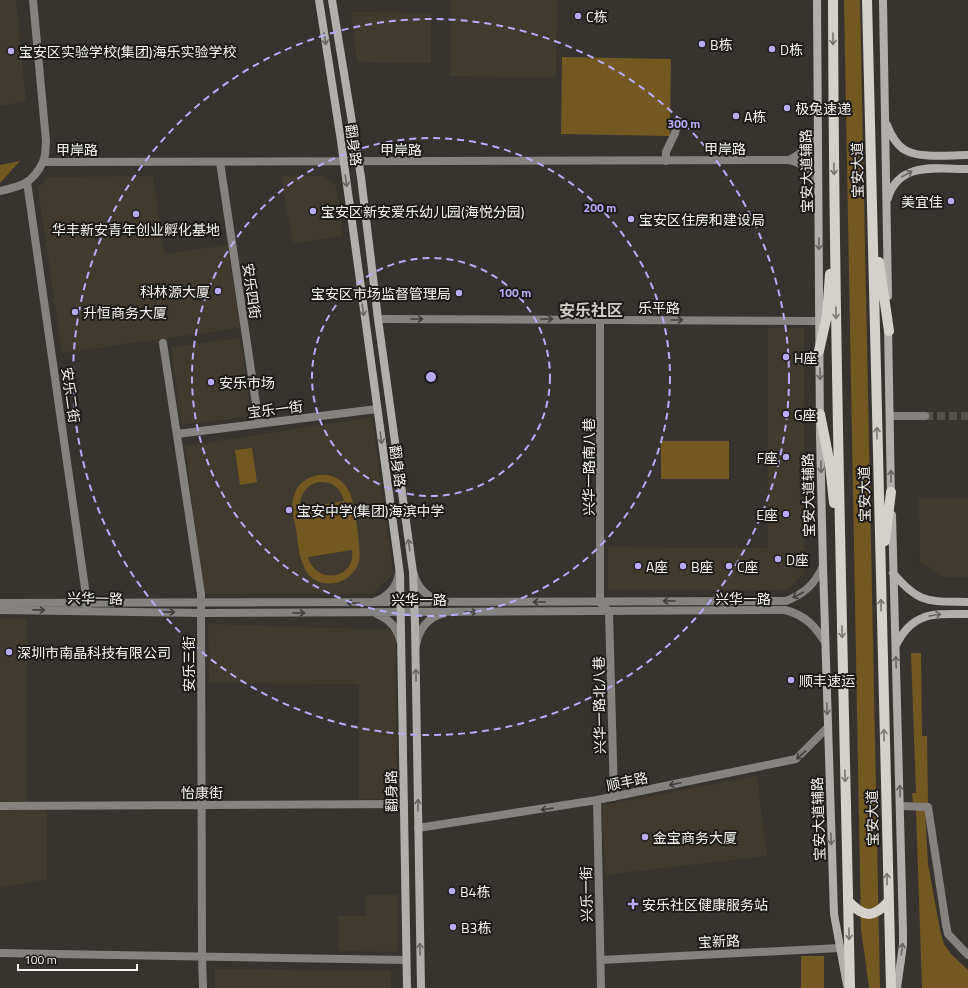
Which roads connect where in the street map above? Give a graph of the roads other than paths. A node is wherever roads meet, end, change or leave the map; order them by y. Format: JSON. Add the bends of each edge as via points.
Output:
{"nodes":[{"id":1,"x":33,"y":0,"type":"edge"},
{"id":2,"x":318,"y":0,"type":"edge"},
{"id":3,"x":332,"y":0,"type":"edge"},
{"id":4,"x":817,"y":0,"type":"edge"},
{"id":5,"x":833,"y":0,"type":"edge"},
{"id":6,"x":868,"y":0,"type":"edge"},
{"id":7,"x":883,"y":0,"type":"edge"},
{"id":8,"x":678,"y":121,"type":"dead end"},
{"id":9,"x":885,"y":121,"type":"junction"},
{"id":10,"x":818,"y":130,"type":"junction"},
{"id":11,"x":968,"y":156,"type":"edge"},
{"id":12,"x":789,"y":160,"type":"junction"},
{"id":13,"x":666,"y":161,"type":"junction"},
{"id":14,"x":43,"y":162,"type":"junction"},
{"id":15,"x":220,"y":162,"type":"junction"},
{"id":16,"x":344,"y":162,"type":"junction"},
{"id":17,"x":358,"y":162,"type":"junction"},
{"id":18,"x":968,"y":169,"type":"edge"},
{"id":19,"x":27,"y":182,"type":"junction"},
{"id":20,"x":819,"y":184,"type":"junction"},
{"id":21,"x":0,"y":190,"type":"edge"},
{"id":22,"x":886,"y":205,"type":"junction"},
{"id":23,"x":872,"y":215,"type":"junction"},
{"id":24,"x":835,"y":216,"type":"junction"},
{"id":25,"x":378,"y":319,"type":"junction"},
{"id":26,"x":600,"y":320,"type":"junction"},
{"id":27,"x":819,"y":321,"type":"junction"},
{"id":28,"x":889,"y":331,"type":"junction"},
{"id":29,"x":163,"y":343,"type":"dead end"},
{"id":30,"x":819,"y":351,"type":"junction"},
{"id":31,"x":377,"y":409,"type":"junction"},
{"id":32,"x":820,"y":414,"type":"junction"},
{"id":33,"x":891,"y":416,"type":"junction"},
{"id":34,"x":925,"y":416,"type":"tunnel mouth"},
{"id":35,"x":259,"y":424,"type":"junction"},
{"id":36,"x":176,"y":434,"type":"junction"},
{"id":37,"x":891,"y":492,"type":"junction"},
{"id":38,"x":412,"y":562,"type":"junction"},
{"id":39,"x":399,"y":564,"type":"junction"},
{"id":40,"x":841,"y":565,"type":"junction"},
{"id":41,"x":823,"y":566,"type":"junction"},
{"id":42,"x":893,"y":573,"type":"junction"},
{"id":43,"x":880,"y":575,"type":"junction"},
{"id":44,"x":453,"y":602,"type":"junction"},
{"id":45,"x":600,"y":602,"type":"junction"},
{"id":46,"x":968,"y":602,"type":"edge"},
{"id":47,"x":0,"y":603,"type":"edge"},
{"id":48,"x":372,"y":603,"type":"junction"},
{"id":49,"x":401,"y":603,"type":"junction"},
{"id":50,"x":414,"y":603,"type":"junction"},
{"id":51,"x":201,"y":604,"type":"junction"},
{"id":52,"x":87,"y":606,"type":"junction"},
{"id":53,"x":0,"y":610,"type":"edge"},
{"id":54,"x":401,"y":612,"type":"junction"},
{"id":55,"x":415,"y":612,"type":"junction"},
{"id":56,"x":452,"y":612,"type":"junction"},
{"id":57,"x":609,"y":612,"type":"junction"},
{"id":58,"x":201,"y":613,"type":"junction"},
{"id":59,"x":362,"y":613,"type":"junction"},
{"id":60,"x":968,"y":614,"type":"edge"},
{"id":61,"x":825,"y":642,"type":"junction"},
{"id":62,"x":895,"y":646,"type":"junction"},
{"id":63,"x":416,"y":647,"type":"junction"},
{"id":64,"x":402,"y":649,"type":"junction"},
{"id":65,"x":828,"y":727,"type":"junction"},
{"id":66,"x":614,"y":797,"type":"junction"},
{"id":67,"x":598,"y":800,"type":"junction"},
{"id":68,"x":404,"y":804,"type":"junction"},
{"id":69,"x":202,"y":805,"type":"junction"},
{"id":70,"x":0,"y":806,"type":"edge"},
{"id":71,"x":900,"y":806,"type":"junction"},
{"id":72,"x":418,"y":828,"type":"junction"},
{"id":73,"x":848,"y":901,"type":"junction"},
{"id":74,"x":888,"y":902,"type":"junction"},
{"id":75,"x":839,"y":948,"type":"junction"},
{"id":76,"x":0,"y":953,"type":"edge"},
{"id":77,"x":968,"y":955,"type":"edge"},
{"id":78,"x":202,"y":956,"type":"junction"},
{"id":79,"x":406,"y":960,"type":"junction"},
{"id":80,"x":601,"y":960,"type":"junction"},
{"id":81,"x":203,"y":988,"type":"edge"},
{"id":82,"x":406,"y":988,"type":"edge"},
{"id":83,"x":421,"y":988,"type":"edge"},
{"id":84,"x":601,"y":988,"type":"edge"},
{"id":85,"x":847,"y":988,"type":"edge"},
{"id":86,"x":850,"y":988,"type":"edge"},
{"id":87,"x":891,"y":988,"type":"edge"},
{"id":88,"x":897,"y":988,"type":"edge"}],
"edges":[{"from":1,"to":14,"type":"street","via":[[46,141]]},
{"from":2,"to":16,"type":"main road","name":"翻身路","one_way":true},
{"from":3,"to":17,"type":"main road","name":"翻身路"},
{"from":4,"to":10,"type":"main road","name":"宝安大道辅路"},
{"from":5,"to":24,"type":"main road","name":"宝安大道","one_way":true},
{"from":6,"to":23,"type":"main road","name":"宝安大道"},
{"from":7,"to":9,"type":"main road"},
{"from":8,"to":13,"type":"street","via":[[666,152]]},
{"from":9,"to":11,"type":"main road","via":[[892,137],[905,150],[915,154]]},
{"from":9,"to":22,"type":"main road"},
{"from":10,"to":12,"type":"street","via":[[805,150]]},
{"from":10,"to":20,"type":"main road","name":"宝安大道辅路"},
{"from":12,"to":13,"type":"street","name":"甲岸路"},
{"from":12,"to":20,"type":"street","via":[[798,162],[812,171]]},
{"from":13,"to":17,"type":"street","name":"甲岸路"},
{"from":14,"to":15,"type":"street","name":"甲岸路"},
{"from":14,"to":19,"type":"street","name":"甲岸路","via":[[36,174]]},
{"from":15,"to":16,"type":"street","name":"甲岸路"},
{"from":15,"to":35,"type":"street","name":"安乐四街"},
{"from":16,"to":17,"type":"street","name":"甲岸路"},
{"from":16,"to":31,"type":"main road","name":"翻身路","one_way":true},
{"from":17,"to":25,"type":"main road","name":"翻身路"},
{"from":22,"to":18,"type":"main road","one_way":true,"via":[[890,190],[905,174],[926,169]]},
{"from":19,"to":21,"type":"street","name":"甲岸路","via":[[20,187]]},
{"from":19,"to":52,"type":"street","name":"安乐二街"},
{"from":20,"to":27,"type":"main road","name":"宝安大道辅路","one_way":true},
{"from":22,"to":28,"type":"main road"},
{"from":23,"to":28,"type":"main road"},
{"from":43,"to":23,"type":"main road","name":"宝安大道","one_way":true},
{"from":24,"to":30,"type":"main road","via":[[827,315]]},
{"from":24,"to":40,"type":"main road","name":"宝安大道","one_way":true},
{"from":25,"to":26,"type":"street","name":"乐平路","one_way":true},
{"from":38,"to":25,"type":"main road","name":"翻身路","one_way":true},
{"from":26,"to":27,"type":"street","name":"乐平路","one_way":true},
{"from":26,"to":45,"type":"street","name":"兴华一路南八巷"},
{"from":27,"to":30,"type":"main road","name":"宝安大道辅路"},
{"from":28,"to":33,"type":"main road"},
{"from":29,"to":36,"type":"street","name":"安乐三街"},
{"from":30,"to":32,"type":"main road","name":"宝安大道辅路","one_way":true},
{"from":31,"to":35,"type":"street","name":"宝乐一街"},
{"from":31,"to":39,"type":"main road","name":"翻身路","one_way":true},
{"from":32,"to":40,"type":"main road","via":[[830,465]]},
{"from":32,"to":41,"type":"main road","name":"宝安大道辅路","one_way":true},
{"from":33,"to":34,"type":"street"},
{"from":37,"to":33,"type":"main road","one_way":true},
{"from":35,"to":36,"type":"street","name":"宝乐一街"},
{"from":36,"to":51,"type":"street","name":"安乐三街"},
{"from":37,"to":42,"type":"main road"},
{"from":37,"to":43,"type":"main road"},
{"from":38,"to":44,"type":"street","via":[[415,578],[421,590],[438,601]]},
{"from":38,"to":50,"type":"main road","name":"翻身路"},
{"from":39,"to":48,"type":"street","via":[[398,578],[392,590]]},
{"from":39,"to":49,"type":"main road","name":"翻身路"},
{"from":40,"to":73,"type":"main road","name":"宝安大道","one_way":true},
{"from":41,"to":45,"type":"street","name":"兴华一路","one_way":true,"via":[[805,591],[786,601]]},
{"from":41,"to":61,"type":"main road","name":"宝安大道辅路"},
{"from":42,"to":46,"type":"main road","via":[[905,587],[921,598],[931,601]]},
{"from":42,"to":62,"type":"main road"},
{"from":74,"to":43,"type":"main road","name":"宝安大道","one_way":true},
{"from":45,"to":44,"type":"street","name":"兴华一路","one_way":true},
{"from":44,"to":50,"type":"street","name":"兴华一路"},
{"from":45,"to":57,"type":"street"},
{"from":47,"to":52,"type":"street","name":"兴华一路"},
{"from":48,"to":49,"type":"street","name":"兴华一路"},
{"from":48,"to":51,"type":"street","name":"兴华一路","one_way":true},
{"from":49,"to":50,"type":"street","name":"兴华一路"},
{"from":49,"to":54,"type":"main road","name":"翻身路"},
{"from":50,"to":55,"type":"main road","name":"翻身路"},
{"from":51,"to":52,"type":"street","name":"兴华一路"},
{"from":51,"to":58,"type":"street","name":"安乐三街"},
{"from":53,"to":52,"type":"street","name":"兴华一路","one_way":true},
{"from":52,"to":58,"type":"street","name":"兴华一路","one_way":true},
{"from":54,"to":55,"type":"street","name":"兴华一路"},
{"from":54,"to":59,"type":"street","name":"兴华一路"},
{"from":54,"to":64,"type":"main road","name":"翻身路"},
{"from":55,"to":56,"type":"street","name":"兴华一路"},
{"from":55,"to":63,"type":"main road","name":"翻身路"},
{"from":56,"to":57,"type":"street","name":"兴华一路","one_way":true},
{"from":56,"to":63,"type":"street","via":[[439,615],[427,622]]},
{"from":57,"to":61,"type":"street","name":"兴华一路","via":[[785,610],[805,618]]},
{"from":57,"to":66,"type":"street","name":"兴华一路北八巷"},
{"from":58,"to":59,"type":"street","name":"兴华一路","one_way":true},
{"from":58,"to":69,"type":"street","name":"安乐三街"},
{"from":59,"to":64,"type":"street","via":[[382,616],[392,624],[399,635]]},
{"from":62,"to":60,"type":"main road","one_way":true,"via":[[906,627],[922,617]]},
{"from":61,"to":65,"type":"main road","name":"宝安大道辅路","one_way":true},
{"from":71,"to":62,"type":"main road","one_way":true},
{"from":72,"to":63,"type":"main road","name":"翻身路","one_way":true},
{"from":64,"to":68,"type":"main road","name":"翻身路"},
{"from":65,"to":66,"type":"street","name":"顺丰路","one_way":true,"via":[[796,759]]},
{"from":65,"to":75,"type":"main road","name":"宝安大道辅路","one_way":true,"via":[[834,914]]},
{"from":66,"to":67,"type":"street","name":"顺丰路"},
{"from":67,"to":72,"type":"street","name":"顺丰路","one_way":true},
{"from":67,"to":80,"type":"street","name":"兴乐一街"},
{"from":68,"to":69,"type":"street","name":"怡康街"},
{"from":68,"to":79,"type":"main road","name":"翻身路"},
{"from":69,"to":70,"type":"street","name":"怡康街"},
{"from":69,"to":78,"type":"street","name":"安乐三街"},
{"from":71,"to":77,"type":"street","via":[[928,807],[948,934]]},
{"from":88,"to":71,"type":"main road","one_way":true,"via":[[903,945]]},
{"from":83,"to":72,"type":"main road","name":"翻身路","one_way":true},
{"from":73,"to":74,"type":"main road","via":[[856,910],[873,914]]},
{"from":73,"to":86,"type":"main road","name":"宝安大道","one_way":true},
{"from":74,"to":87,"type":"main road","name":"宝安大道"},
{"from":75,"to":80,"type":"street","name":"宝新路"},
{"from":75,"to":85,"type":"main road","name":"宝安大道辅路"},
{"from":76,"to":78,"type":"street"},
{"from":78,"to":79,"type":"street"},
{"from":78,"to":81,"type":"street","name":"安乐三街"},
{"from":79,"to":82,"type":"main road","name":"翻身路"},
{"from":80,"to":84,"type":"street","name":"兴乐一街"}]}
